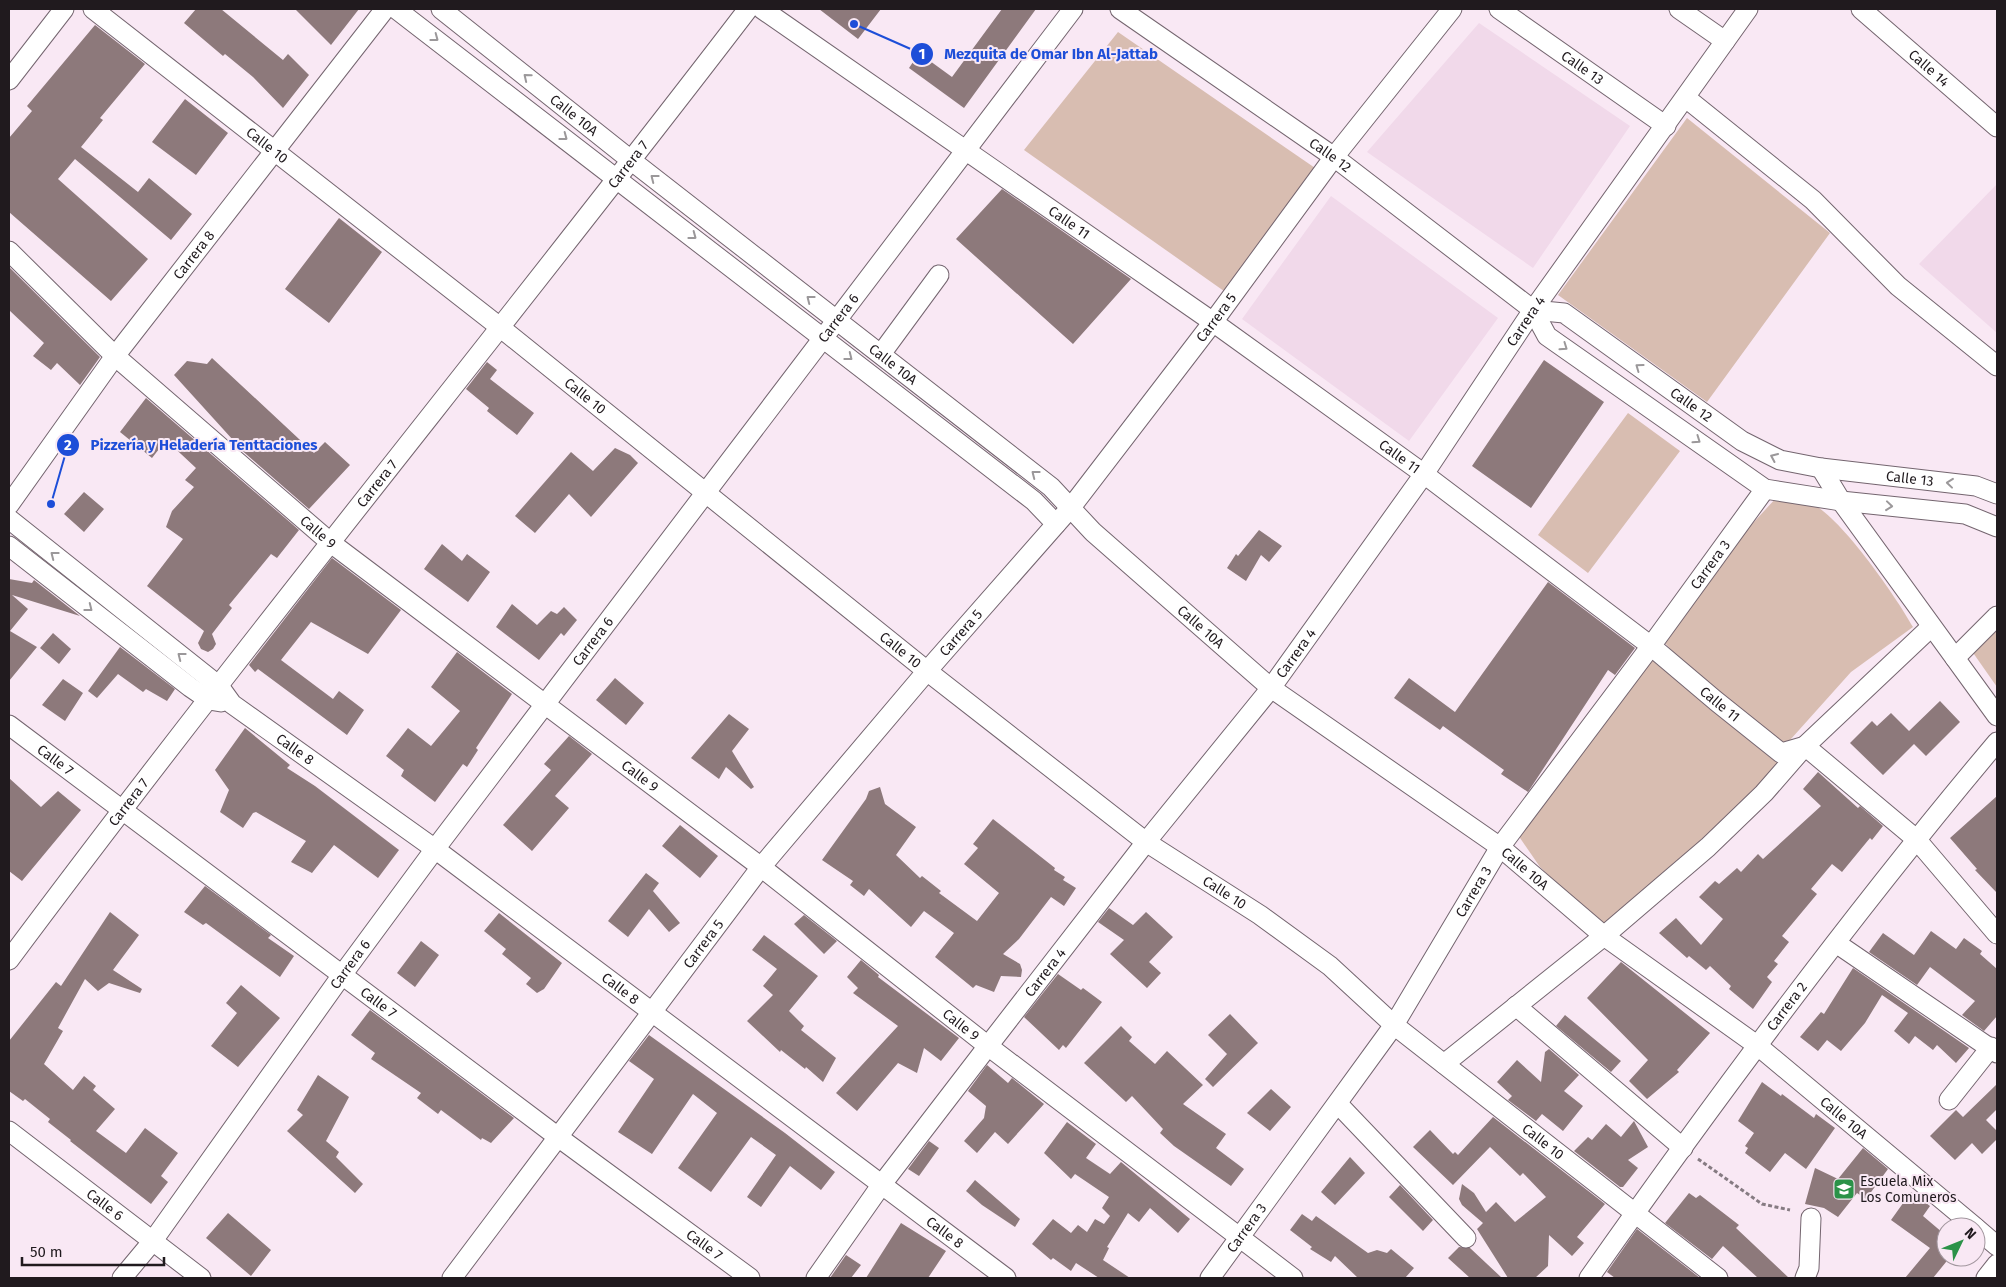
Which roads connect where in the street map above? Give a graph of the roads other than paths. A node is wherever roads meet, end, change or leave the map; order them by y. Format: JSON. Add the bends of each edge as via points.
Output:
{"nodes":[{"id":1,"x":64,"y":9,"type":"edge"},
{"id":2,"x":93,"y":9,"type":"edge"},
{"id":3,"x":385,"y":9,"type":"edge"},
{"id":4,"x":396,"y":9,"type":"edge"},
{"id":5,"x":440,"y":9,"type":"edge"},
{"id":6,"x":748,"y":9,"type":"edge"},
{"id":7,"x":762,"y":9,"type":"edge"},
{"id":8,"x":1073,"y":9,"type":"edge"},
{"id":9,"x":1120,"y":9,"type":"edge"},
{"id":10,"x":1452,"y":9,"type":"edge"},
{"id":11,"x":1499,"y":9,"type":"edge"},
{"id":12,"x":1680,"y":9,"type":"edge"},
{"id":13,"x":1748,"y":9,"type":"edge"},
{"id":14,"x":1861,"y":9,"type":"edge"},
{"id":15,"x":1726,"y":41,"type":"junction"},
{"id":16,"x":9,"y":80,"type":"edge"},
{"id":17,"x":1686,"y":98,"type":"junction"},
{"id":18,"x":1666,"y":126,"type":"junction"},
{"id":19,"x":1997,"y":127,"type":"edge"},
{"id":20,"x":274,"y":150,"type":"junction"},
{"id":21,"x":966,"y":150,"type":"junction"},
{"id":22,"x":1334,"y":157,"type":"junction"},
{"id":23,"x":632,"y":161,"type":"junction"},
{"id":24,"x":618,"y":178,"type":"junction"},
{"id":25,"x":9,"y":251,"type":"edge"},
{"id":26,"x":939,"y":275,"type":"dead end"},
{"id":27,"x":1534,"y":310,"type":"junction"},
{"id":28,"x":836,"y":319,"type":"junction"},
{"id":29,"x":1213,"y":322,"type":"junction"},
{"id":30,"x":501,"y":328,"type":"junction"},
{"id":31,"x":823,"y":336,"type":"junction"},
{"id":32,"x":881,"y":354,"type":"junction"},
{"id":33,"x":115,"y":356,"type":"junction"},
{"id":34,"x":1997,"y":366,"type":"edge"},
{"id":35,"x":1821,"y":468,"type":"junction"},
{"id":36,"x":1424,"y":474,"type":"junction"},
{"id":37,"x":1765,"y":489,"type":"junction"},
{"id":38,"x":706,"y":493,"type":"junction"},
{"id":39,"x":1997,"y":494,"type":"edge"},
{"id":40,"x":1841,"y":501,"type":"junction"},
{"id":41,"x":9,"y":505,"type":"edge"},
{"id":42,"x":1072,"y":506,"type":"junction"},
{"id":43,"x":9,"y":520,"type":"edge"},
{"id":44,"x":1056,"y":524,"type":"junction"},
{"id":45,"x":1997,"y":527,"type":"edge"},
{"id":46,"x":331,"y":543,"type":"junction"},
{"id":47,"x":9,"y":546,"type":"edge"},
{"id":48,"x":1997,"y":616,"type":"edge"},
{"id":49,"x":1931,"y":628,"type":"junction"},
{"id":50,"x":1651,"y":646,"type":"junction"},
{"id":51,"x":1954,"y":658,"type":"junction"},
{"id":52,"x":926,"y":671,"type":"junction"},
{"id":53,"x":1271,"y":688,"type":"junction"},
{"id":54,"x":214,"y":693,"type":"junction"},
{"id":55,"x":544,"y":705,"type":"junction"},
{"id":56,"x":1997,"y":716,"type":"edge"},
{"id":57,"x":9,"y":725,"type":"edge"},
{"id":58,"x":1997,"y":742,"type":"edge"},
{"id":59,"x":1804,"y":746,"type":"junction"},
{"id":60,"x":122,"y":809,"type":"junction"},
{"id":61,"x":1916,"y":839,"type":"junction"},
{"id":62,"x":1146,"y":842,"type":"junction"},
{"id":63,"x":1500,"y":847,"type":"junction"},
{"id":64,"x":435,"y":849,"type":"junction"},
{"id":65,"x":760,"y":867,"type":"junction"},
{"id":66,"x":1997,"y":934,"type":"edge"},
{"id":67,"x":1604,"y":936,"type":"junction"},
{"id":68,"x":1836,"y":943,"type":"junction"},
{"id":69,"x":9,"y":960,"type":"edge"},
{"id":70,"x":342,"y":975,"type":"junction"},
{"id":71,"x":1516,"y":1006,"type":"junction"},
{"id":72,"x":652,"y":1012,"type":"junction"},
{"id":73,"x":1394,"y":1025,"type":"junction"},
{"id":74,"x":988,"y":1046,"type":"junction"},
{"id":75,"x":1758,"y":1046,"type":"junction"},
{"id":76,"x":1994,"y":1050,"type":"edge"},
{"id":77,"x":1444,"y":1064,"type":"junction"},
{"id":78,"x":1949,"y":1100,"type":"dead end"},
{"id":79,"x":1338,"y":1104,"type":"junction"},
{"id":80,"x":9,"y":1131,"type":"edge"},
{"id":81,"x":558,"y":1137,"type":"junction"},
{"id":82,"x":1683,"y":1148,"type":"junction"},
{"id":83,"x":882,"y":1184,"type":"junction"},
{"id":84,"x":1635,"y":1213,"type":"junction"},
{"id":85,"x":1964,"y":1217,"type":"edge"},
{"id":86,"x":1811,"y":1218,"type":"dead end"},
{"id":87,"x":1986,"y":1236,"type":"edge"},
{"id":88,"x":1466,"y":1238,"type":"dead end"},
{"id":89,"x":1239,"y":1239,"type":"junction"},
{"id":90,"x":152,"y":1242,"type":"junction"},
{"id":91,"x":1997,"y":1246,"type":"edge"},
{"id":92,"x":1997,"y":1264,"type":"edge"},
{"id":93,"x":122,"y":1278,"type":"edge"},
{"id":94,"x":201,"y":1278,"type":"edge"},
{"id":95,"x":452,"y":1278,"type":"edge"},
{"id":96,"x":750,"y":1278,"type":"edge"},
{"id":97,"x":816,"y":1278,"type":"edge"},
{"id":98,"x":1006,"y":1278,"type":"edge"},
{"id":99,"x":1210,"y":1278,"type":"edge"},
{"id":100,"x":1293,"y":1278,"type":"edge"},
{"id":101,"x":1589,"y":1278,"type":"edge"},
{"id":102,"x":1718,"y":1278,"type":"edge"},
{"id":103,"x":1804,"y":1278,"type":"edge"},
{"id":104,"x":1986,"y":1278,"type":"edge"}],
"edges":[{"from":1,"to":16,"type":"street"},
{"from":2,"to":20,"type":"street","name":"Calle 10"},
{"from":3,"to":20,"type":"street","name":"Carrera 8"},
{"from":4,"to":24,"type":"street","name":"Calle 10A","one_way":true},
{"from":23,"to":5,"type":"street","name":"Calle 10A","one_way":true},
{"from":6,"to":23,"type":"street","name":"Carrera 7"},
{"from":7,"to":21,"type":"street","name":"Calle 11"},
{"from":8,"to":21,"type":"street","name":"Carrera 6"},
{"from":9,"to":22,"type":"street","name":"Calle 12"},
{"from":10,"to":22,"type":"street","name":"Carrera 5"},
{"from":11,"to":18,"type":"street","name":"Calle 13"},
{"from":12,"to":15,"type":"street"},
{"from":13,"to":15,"type":"street","name":"Carrera 4"},
{"from":14,"to":19,"type":"street","name":"Calle 14"},
{"from":15,"to":17,"type":"street","name":"Carrera 4"},
{"from":17,"to":18,"type":"street","name":"Carrera 4"},
{"from":17,"to":34,"type":"street","via":[[1813,200],[1898,286]]},
{"from":18,"to":27,"type":"street","name":"Carrera 4"},
{"from":20,"to":30,"type":"street","name":"Calle 10"},
{"from":20,"to":33,"type":"street","name":"Carrera 8"},
{"from":21,"to":28,"type":"street","name":"Carrera 6"},
{"from":21,"to":29,"type":"street","name":"Calle 11"},
{"from":22,"to":27,"type":"street","name":"Calle 12"},
{"from":22,"to":29,"type":"street","name":"Carrera 5"},
{"from":23,"to":24,"type":"street","name":"Carrera 7"},
{"from":28,"to":23,"type":"street","name":"Calle 10A","one_way":true},
{"from":24,"to":30,"type":"street","name":"Carrera 7"},
{"from":24,"to":31,"type":"street","name":"Calle 10A","one_way":true},
{"from":25,"to":33,"type":"street","name":"Calle 9"},
{"from":26,"to":32,"type":"street"},
{"from":35,"to":27,"type":"street","name":"Calle 12","one_way":true,"via":[[1780,460],[1742,442],[1564,313]]},
{"from":27,"to":36,"type":"street","name":"Carrera 4"},
{"from":27,"to":37,"type":"street","name":"Calle 12","one_way":true,"via":[[1548,336]]},
{"from":28,"to":31,"type":"street","name":"Carrera 6"},
{"from":28,"to":32,"type":"street","name":"Calle 10A"},
{"from":29,"to":36,"type":"street","name":"Calle 11"},
{"from":29,"to":42,"type":"street","name":"Carrera 5"},
{"from":30,"to":38,"type":"street","name":"Calle 10"},
{"from":30,"to":46,"type":"street","name":"Carrera 7"},
{"from":31,"to":38,"type":"street","name":"Carrera 6"},
{"from":31,"to":44,"type":"street","name":"Calle 10A","one_way":true,"via":[[1034,501]]},
{"from":42,"to":32,"type":"street","name":"Calle 10A","one_way":true},
{"from":33,"to":41,"type":"street","name":"Carrera 8"},
{"from":33,"to":46,"type":"street","name":"Calle 9"},
{"from":39,"to":35,"type":"street","name":"Calle 13","one_way":true,"via":[[1976,486]]},
{"from":35,"to":40,"type":"street"},
{"from":36,"to":50,"type":"street","name":"Calle 11"},
{"from":36,"to":53,"type":"street","name":"Carrera 4"},
{"from":37,"to":40,"type":"street","name":"Calle 12"},
{"from":37,"to":50,"type":"street","name":"Carrera 3"},
{"from":38,"to":52,"type":"street","name":"Calle 10"},
{"from":38,"to":55,"type":"street","name":"Carrera 6"},
{"from":40,"to":45,"type":"street","one_way":true,"via":[[1965,514]]},
{"from":40,"to":49,"type":"street"},
{"from":42,"to":44,"type":"street","name":"Carrera 5"},
{"from":42,"to":53,"type":"street","name":"Calle 10A","via":[[1093,532]]},
{"from":54,"to":43,"type":"street","name":"Calle 8","one_way":true},
{"from":44,"to":52,"type":"street","name":"Carrera 5"},
{"from":46,"to":54,"type":"street","name":"Carrera 7"},
{"from":46,"to":55,"type":"street","name":"Calle 9"},
{"from":47,"to":54,"type":"street","name":"Calle 8","one_way":true},
{"from":48,"to":51,"type":"street"},
{"from":49,"to":51,"type":"street"},
{"from":49,"to":59,"type":"street"},
{"from":50,"to":59,"type":"street","name":"Calle 11","via":[[1782,752]]},
{"from":50,"to":63,"type":"street","name":"Carrera 3"},
{"from":51,"to":56,"type":"street"},
{"from":52,"to":62,"type":"street","name":"Calle 10"},
{"from":52,"to":65,"type":"street","name":"Carrera 5"},
{"from":53,"to":62,"type":"street","name":"Carrera 4"},
{"from":53,"to":63,"type":"street","name":"Calle 10A"},
{"from":54,"to":60,"type":"street","name":"Carrera 7"},
{"from":54,"to":64,"type":"street","name":"Calle 8"},
{"from":55,"to":64,"type":"street","name":"Carrera 6"},
{"from":55,"to":65,"type":"street","name":"Calle 9"},
{"from":57,"to":60,"type":"street","name":"Calle 7"},
{"from":58,"to":61,"type":"street","name":"Carrera 2"},
{"from":59,"to":61,"type":"street"},
{"from":59,"to":67,"type":"street","via":[[1764,793],[1715,840]]},
{"from":60,"to":69,"type":"street","name":"Carrera 7"},
{"from":60,"to":70,"type":"street","name":"Calle 7"},
{"from":61,"to":66,"type":"street"},
{"from":61,"to":68,"type":"street","name":"Carrera 2"},
{"from":62,"to":73,"type":"street","name":"Calle 10","via":[[1260,915],[1330,966]]},
{"from":62,"to":74,"type":"street","name":"Carrera 4"},
{"from":63,"to":67,"type":"street","name":"Calle 10A"},
{"from":63,"to":73,"type":"street","name":"Carrera 3"},
{"from":64,"to":70,"type":"street","name":"Carrera 6"},
{"from":64,"to":72,"type":"street","name":"Calle 8"},
{"from":65,"to":72,"type":"street","name":"Carrera 5"},
{"from":65,"to":74,"type":"street","name":"Calle 9"},
{"from":67,"to":71,"type":"street"},
{"from":67,"to":75,"type":"street","name":"Calle 10A"},
{"from":68,"to":75,"type":"street","name":"Carrera 2"},
{"from":68,"to":76,"type":"street"},
{"from":70,"to":81,"type":"street","name":"Calle 7"},
{"from":70,"to":90,"type":"street","name":"Carrera 6"},
{"from":71,"to":77,"type":"street"},
{"from":71,"to":82,"type":"street"},
{"from":72,"to":81,"type":"street","name":"Carrera 5"},
{"from":72,"to":83,"type":"street","name":"Calle 8"},
{"from":73,"to":77,"type":"street","name":"Calle 10"},
{"from":73,"to":79,"type":"street","name":"Carrera 3"},
{"from":74,"to":83,"type":"street","name":"Carrera 4"},
{"from":74,"to":89,"type":"street","name":"Calle 9"},
{"from":75,"to":82,"type":"street","name":"Carrera 2"},
{"from":75,"to":85,"type":"street","name":"Calle 10A"},
{"from":76,"to":78,"type":"street"},
{"from":77,"to":84,"type":"street","name":"Calle 10"},
{"from":79,"to":88,"type":"street"},
{"from":79,"to":89,"type":"street","name":"Carrera 3"},
{"from":80,"to":90,"type":"street","name":"Calle 6"},
{"from":81,"to":95,"type":"street","name":"Carrera 5"},
{"from":81,"to":96,"type":"street","name":"Calle 7"},
{"from":82,"to":84,"type":"street","name":"Carrera 2"},
{"from":83,"to":97,"type":"street","name":"Carrera 4"},
{"from":83,"to":98,"type":"street","name":"Calle 8"},
{"from":84,"to":101,"type":"street","name":"Carrera 2"},
{"from":84,"to":102,"type":"street","name":"Calle 10"},
{"from":86,"to":103,"type":"street","via":[[1809,1268]]},
{"from":87,"to":91,"type":"street","name":"Calle 10A"},
{"from":89,"to":99,"type":"street","name":"Carrera 3"},
{"from":89,"to":100,"type":"street","name":"Calle 9"},
{"from":90,"to":93,"type":"street","name":"Carrera 6"},
{"from":90,"to":94,"type":"street","name":"Calle 6"},
{"from":92,"to":104,"type":"street"}]}
